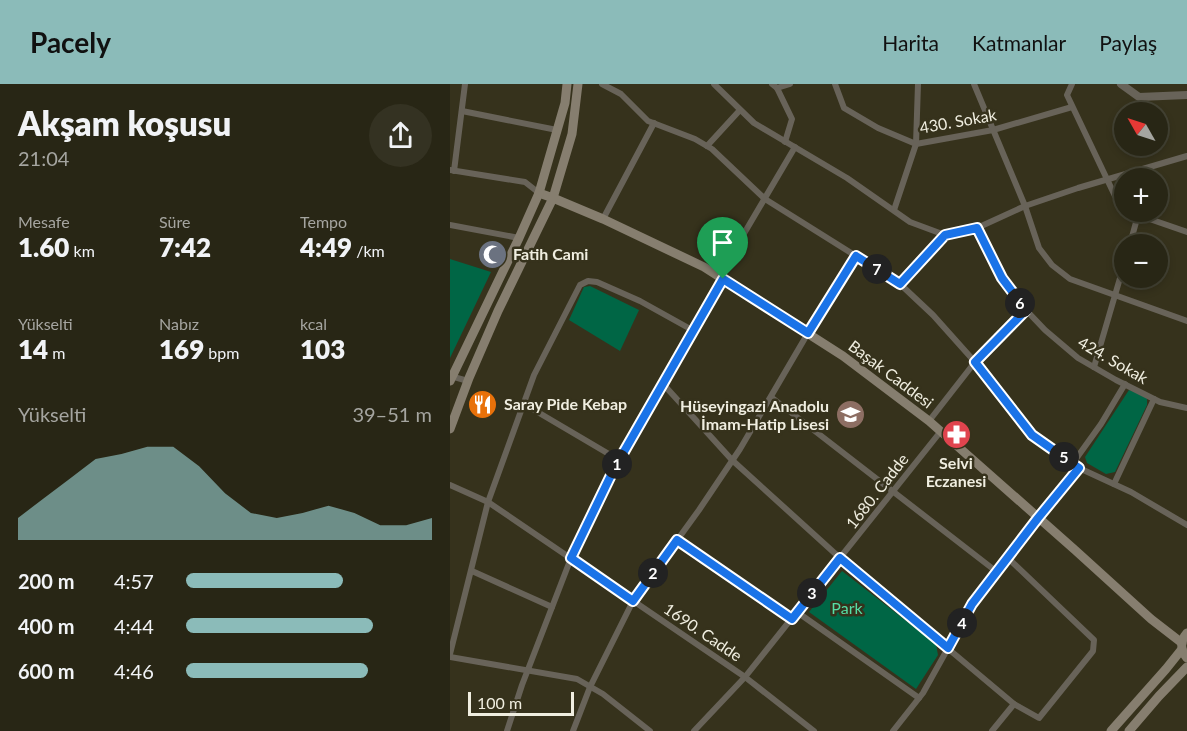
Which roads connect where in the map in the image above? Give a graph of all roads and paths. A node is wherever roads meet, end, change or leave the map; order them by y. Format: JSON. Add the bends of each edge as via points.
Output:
{"nodes":[{"id":1,"x":465,"y":84,"type":"edge"},
{"id":2,"x":567,"y":84,"type":"edge"},
{"id":3,"x":578,"y":84,"type":"edge"},
{"id":4,"x":602,"y":84,"type":"edge"},
{"id":5,"x":714,"y":84,"type":"edge"},
{"id":6,"x":790,"y":84,"type":"edge"},
{"id":7,"x":835,"y":84,"type":"edge"},
{"id":8,"x":918,"y":84,"type":"edge"},
{"id":9,"x":974,"y":84,"type":"edge"},
{"id":10,"x":1072,"y":84,"type":"edge"},
{"id":11,"x":1121,"y":84,"type":"edge"},
{"id":12,"x":775,"y":86,"type":"edge"},
{"id":13,"x":1187,"y":95,"type":"edge"},
{"id":14,"x":1072,"y":106,"type":"junction"},
{"id":15,"x":740,"y":110,"type":"junction"},
{"id":16,"x":462,"y":111,"type":"junction"},
{"id":17,"x":654,"y":123,"type":"junction"},
{"id":18,"x":557,"y":130,"type":"junction"},
{"id":19,"x":993,"y":130,"type":"junction"},
{"id":20,"x":785,"y":142,"type":"junction"},
{"id":21,"x":916,"y":144,"type":"junction"},
{"id":22,"x":707,"y":146,"type":"junction"},
{"id":23,"x":795,"y":147,"type":"junction"},
{"id":24,"x":1187,"y":156,"type":"edge"},
{"id":25,"x":452,"y":170,"type":"edge"},
{"id":26,"x":1106,"y":180,"type":"junction"},
{"id":27,"x":539,"y":193,"type":"junction"},
{"id":28,"x":1114,"y":194,"type":"edge"},
{"id":29,"x":553,"y":198,"type":"junction"},
{"id":30,"x":765,"y":199,"type":"junction"},
{"id":31,"x":1025,"y":206,"type":"junction"},
{"id":32,"x":894,"y":210,"type":"junction"},
{"id":33,"x":603,"y":219,"type":"junction"},
{"id":34,"x":1160,"y":222,"type":"edge"},
{"id":35,"x":450,"y":225,"type":"edge"},
{"id":36,"x":977,"y":228,"type":"junction"},
{"id":37,"x":1187,"y":232,"type":"edge"},
{"id":38,"x":945,"y":235,"type":"junction"},
{"id":39,"x":519,"y":238,"type":"junction"},
{"id":40,"x":856,"y":256,"type":"junction"},
{"id":41,"x":721,"y":278,"type":"junction"},
{"id":42,"x":900,"y":284,"type":"junction"},
{"id":43,"x":1117,"y":288,"type":"edge"},
{"id":44,"x":1115,"y":295,"type":"junction"},
{"id":45,"x":1026,"y":310,"type":"junction"},
{"id":46,"x":1187,"y":321,"type":"edge"},
{"id":47,"x":694,"y":331,"type":"junction"},
{"id":48,"x":808,"y":333,"type":"junction"},
{"id":49,"x":975,"y":362,"type":"junction"},
{"id":50,"x":1094,"y":367,"type":"junction"},
{"id":51,"x":450,"y":378,"type":"edge"},
{"id":52,"x":468,"y":381,"type":"junction"},
{"id":53,"x":1125,"y":384,"type":"junction"},
{"id":54,"x":664,"y":385,"type":"junction"},
{"id":55,"x":771,"y":397,"type":"junction"},
{"id":56,"x":1154,"y":399,"type":"junction"},
{"id":57,"x":524,"y":404,"type":"junction"},
{"id":58,"x":1187,"y":408,"type":"edge"},
{"id":59,"x":929,"y":420,"type":"junction"},
{"id":60,"x":450,"y":429,"type":"edge"},
{"id":61,"x":941,"y":431,"type":"junction"},
{"id":62,"x":619,"y":460,"type":"junction"},
{"id":63,"x":732,"y":460,"type":"junction"},
{"id":64,"x":1073,"y":463,"type":"junction"},
{"id":65,"x":1079,"y":468,"type":"junction"},
{"id":66,"x":1114,"y":484,"type":"junction"},
{"id":67,"x":450,"y":485,"type":"edge"},
{"id":68,"x":893,"y":492,"type":"junction"},
{"id":69,"x":488,"y":502,"type":"junction"},
{"id":70,"x":1038,"y":518,"type":"junction"},
{"id":71,"x":1187,"y":525,"type":"edge"},
{"id":72,"x":677,"y":540,"type":"junction"},
{"id":73,"x":571,"y":558,"type":"junction"},
{"id":74,"x":840,"y":558,"type":"junction"},
{"id":75,"x":1008,"y":558,"type":"junction"},
{"id":76,"x":472,"y":570,"type":"junction"},
{"id":77,"x":997,"y":572,"type":"junction"},
{"id":78,"x":633,"y":601,"type":"junction"},
{"id":79,"x":552,"y":606,"type":"junction"},
{"id":80,"x":797,"y":612,"type":"junction"},
{"id":81,"x":792,"y":619,"type":"junction"},
{"id":82,"x":1187,"y":633,"type":"edge"},
{"id":83,"x":948,"y":648,"type":"junction"},
{"id":84,"x":1183,"y":650,"type":"edge"},
{"id":85,"x":450,"y":656,"type":"edge"},
{"id":86,"x":1187,"y":667,"type":"edge"},
{"id":87,"x":527,"y":671,"type":"junction"},
{"id":88,"x":745,"y":677,"type":"junction"},
{"id":89,"x":590,"y":687,"type":"junction"},
{"id":90,"x":919,"y":698,"type":"junction"},
{"id":91,"x":1014,"y":704,"type":"junction"},
{"id":92,"x":507,"y":731,"type":"edge"},
{"id":93,"x":573,"y":731,"type":"edge"},
{"id":94,"x":650,"y":731,"type":"edge"},
{"id":95,"x":694,"y":731,"type":"edge"},
{"id":96,"x":814,"y":731,"type":"edge"},
{"id":97,"x":893,"y":731,"type":"edge"},
{"id":98,"x":992,"y":731,"type":"edge"},
{"id":99,"x":1111,"y":731,"type":"edge"},
{"id":100,"x":1129,"y":731,"type":"edge"}],
"edges":[{"from":1,"to":16,"type":"street"},
{"from":2,"to":18,"type":"main road"},
{"from":3,"to":29,"type":"main road","via":[[572,134]]},
{"from":4,"to":17,"type":"street","via":[[621,93]]},
{"from":5,"to":15,"type":"street"},
{"from":6,"to":12,"type":"street"},
{"from":7,"to":21,"type":"street","name":"430. Sokak","via":[[844,108]]},
{"from":8,"to":21,"type":"street"},
{"from":9,"to":19,"type":"street"},
{"from":10,"to":14,"type":"street","via":[[1067,95]]},
{"from":11,"to":13,"type":"street","via":[[1139,97]]},
{"from":12,"to":20,"type":"street","via":[[792,119]]},
{"from":14,"to":19,"type":"street","name":"430. Sokak"},
{"from":14,"to":26,"type":"street"},
{"from":15,"to":20,"type":"street"},
{"from":15,"to":22,"type":"street"},
{"from":16,"to":18,"type":"street"},
{"from":16,"to":25,"type":"street"},
{"from":17,"to":22,"type":"street"},
{"from":17,"to":33,"type":"street"},
{"from":18,"to":27,"type":"main road"},
{"from":19,"to":21,"type":"street","name":"430. Sokak"},
{"from":19,"to":31,"type":"street"},
{"from":20,"to":23,"type":"street"},
{"from":21,"to":32,"type":"street"},
{"from":22,"to":30,"type":"street"},
{"from":23,"to":30,"type":"street"},
{"from":23,"to":32,"type":"street"},
{"from":24,"to":26,"type":"street"},
{"from":25,"to":27,"type":"street","via":[[525,182]]},
{"from":26,"to":28,"type":"street"},
{"from":26,"to":31,"type":"street"},
{"from":27,"to":29,"type":"main road","name":"Başak Caddesi"},
{"from":27,"to":39,"type":"main road"},
{"from":29,"to":33,"type":"main road","name":"Başak Caddesi"},
{"from":29,"to":52,"type":"main road"},
{"from":30,"to":40,"type":"street"},
{"from":30,"to":41,"type":"street"},
{"from":31,"to":36,"type":"street"},
{"from":31,"to":44,"type":"street","via":[[1039,248],[1052,265],[1070,279]]},
{"from":32,"to":38,"type":"street","via":[[910,222]]},
{"from":33,"to":41,"type":"main road","name":"Başak Caddesi"},
{"from":34,"to":37,"type":"street"},
{"from":35,"to":39,"type":"street"},
{"from":36,"to":38,"type":"street"},
{"from":36,"to":45,"type":"street","name":"424. Sokak","via":[[1002,278]]},
{"from":38,"to":42,"type":"street"},
{"from":39,"to":51,"type":"main road"},
{"from":40,"to":42,"type":"street"},
{"from":40,"to":48,"type":"street"},
{"from":41,"to":47,"type":"street"},
{"from":41,"to":48,"type":"main road","name":"Başak Caddesi"},
{"from":42,"to":49,"type":"street"},
{"from":43,"to":44,"type":"street"},
{"from":44,"to":46,"type":"street"},
{"from":44,"to":50,"type":"street"},
{"from":45,"to":49,"type":"street"},
{"from":45,"to":50,"type":"street","name":"424. Sokak","via":[[1061,344]]},
{"from":47,"to":54,"type":"street"},
{"from":47,"to":57,"type":"street","via":[[640,301],[588,281],[580,285],[534,375]]},
{"from":48,"to":55,"type":"street"},
{"from":48,"to":59,"type":"main road","name":"Başak Caddesi"},
{"from":49,"to":59,"type":"street"},
{"from":49,"to":64,"type":"street","via":[[1032,435]]},
{"from":50,"to":53,"type":"street","name":"424. Sokak"},
{"from":51,"to":52,"type":"street"},
{"from":52,"to":60,"type":"main road"},
{"from":53,"to":56,"type":"street","name":"424. Sokak"},
{"from":53,"to":64,"type":"street"},
{"from":54,"to":62,"type":"street"},
{"from":54,"to":63,"type":"street"},
{"from":55,"to":63,"type":"street"},
{"from":55,"to":68,"type":"street"},
{"from":56,"to":58,"type":"street","name":"424. Sokak"},
{"from":56,"to":66,"type":"street"},
{"from":57,"to":62,"type":"street"},
{"from":57,"to":69,"type":"street"},
{"from":59,"to":61,"type":"main road","name":"Başak Caddesi"},
{"from":61,"to":68,"type":"street","name":"1680. Cadde"},
{"from":61,"to":70,"type":"main road","name":"Başak Caddesi"},
{"from":62,"to":73,"type":"street"},
{"from":63,"to":72,"type":"street"},
{"from":63,"to":74,"type":"street"},
{"from":64,"to":65,"type":"street"},
{"from":65,"to":66,"type":"street"},
{"from":65,"to":70,"type":"street"},
{"from":66,"to":71,"type":"street"},
{"from":67,"to":69,"type":"street","name":"1690. Cadde"},
{"from":68,"to":74,"type":"street","name":"1680. Cadde"},
{"from":68,"to":77,"type":"street"},
{"from":69,"to":73,"type":"street","name":"1690. Cadde"},
{"from":69,"to":76,"type":"street"},
{"from":70,"to":75,"type":"street"},
{"from":70,"to":84,"type":"main road","name":"Başak Caddesi"},
{"from":72,"to":78,"type":"street"},
{"from":72,"to":81,"type":"street"},
{"from":73,"to":78,"type":"street","name":"1690. Cadde"},
{"from":73,"to":79,"type":"street"},
{"from":74,"to":80,"type":"street","name":"1680. Cadde"},
{"from":74,"to":83,"type":"street"},
{"from":75,"to":77,"type":"street"},
{"from":75,"to":91,"type":"street","via":[[1094,640],[1093,651],[1039,718]]},
{"from":76,"to":79,"type":"street"},
{"from":76,"to":85,"type":"street"},
{"from":77,"to":83,"type":"street","via":[[972,604]]},
{"from":78,"to":88,"type":"street","name":"1690. Cadde"},
{"from":78,"to":89,"type":"street"},
{"from":79,"to":87,"type":"street"},
{"from":80,"to":81,"type":"street","name":"1680. Cadde"},
{"from":80,"to":90,"type":"street"},
{"from":81,"to":88,"type":"street","name":"1680. Cadde"},
{"from":82,"to":84,"type":"main road"},
{"from":83,"to":90,"type":"street"},
{"from":83,"to":91,"type":"street"},
{"from":84,"to":99,"type":"main road"},
{"from":85,"to":87,"type":"street"},
{"from":86,"to":100,"type":"main road"},
{"from":87,"to":89,"type":"street","via":[[577,679]]},
{"from":87,"to":92,"type":"street"},
{"from":88,"to":95,"type":"street","name":"1680. Cadde"},
{"from":88,"to":96,"type":"street","name":"1690. Cadde"},
{"from":89,"to":93,"type":"street"},
{"from":89,"to":94,"type":"street"},
{"from":90,"to":97,"type":"street"},
{"from":91,"to":98,"type":"street"}]}
